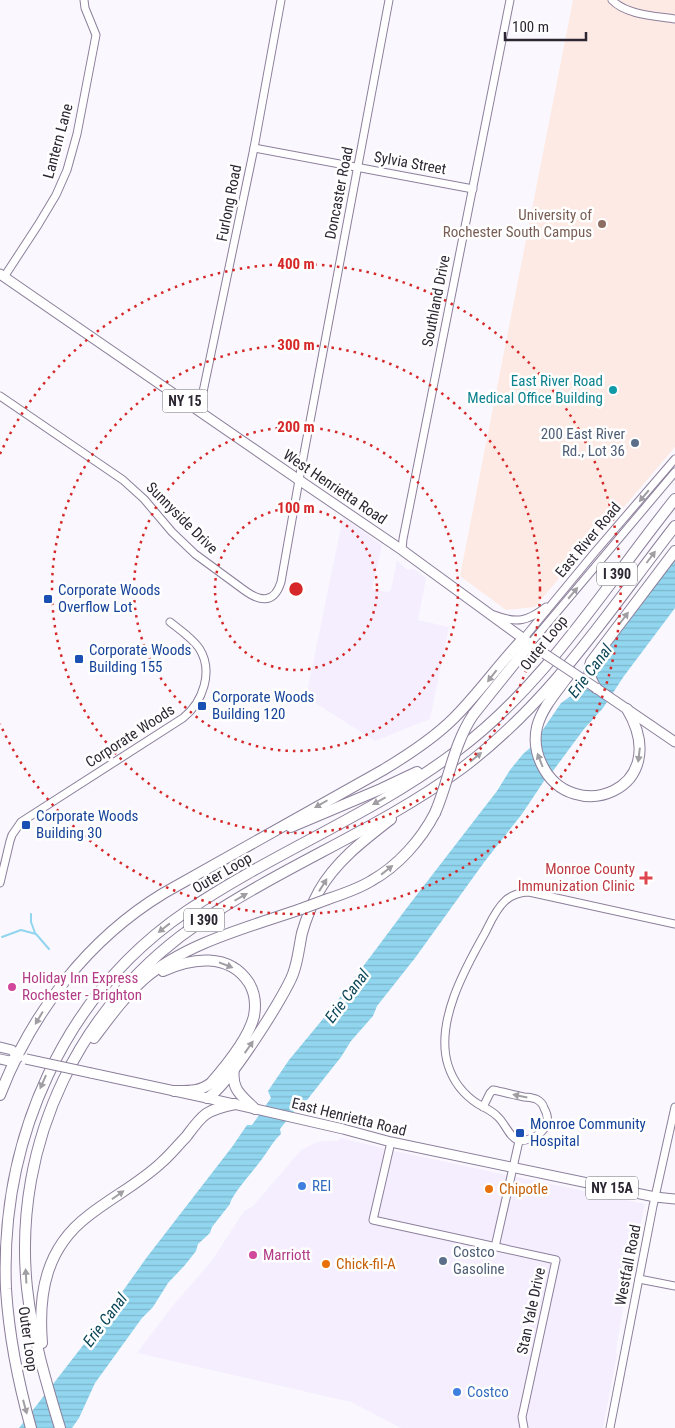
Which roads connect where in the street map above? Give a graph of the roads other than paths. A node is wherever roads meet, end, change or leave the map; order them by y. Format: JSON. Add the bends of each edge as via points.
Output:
{"nodes":[{"id":1,"x":84,"y":0,"type":"edge"},
{"id":2,"x":281,"y":0,"type":"edge"},
{"id":3,"x":389,"y":0,"type":"edge"},
{"id":4,"x":510,"y":0,"type":"edge"},
{"id":5,"x":612,"y":0,"type":"edge"},
{"id":6,"x":675,"y":20,"type":"edge"},
{"id":7,"x":254,"y":148,"type":"junction"},
{"id":8,"x":358,"y":168,"type":"junction"},
{"id":9,"x":472,"y":189,"type":"junction"},
{"id":10,"x":2,"y":276,"type":"edge"},
{"id":11,"x":0,"y":396,"type":"edge"},
{"id":12,"x":199,"y":411,"type":"junction"},
{"id":13,"x":675,"y":459,"type":"edge"},
{"id":14,"x":675,"y":472,"type":"edge"},
{"id":15,"x":299,"y":480,"type":"junction"},
{"id":16,"x":675,"y":499,"type":"edge"},
{"id":17,"x":675,"y":526,"type":"edge"},
{"id":18,"x":402,"y":550,"type":"junction"},
{"id":19,"x":675,"y":551,"type":"edge"},
{"id":20,"x":623,"y":594,"type":"junction"},
{"id":21,"x":558,"y":597,"type":"junction"},
{"id":22,"x":489,"y":613,"type":"junction"},
{"id":23,"x":170,"y":622,"type":"dead end"},
{"id":24,"x":530,"y":643,"type":"junction"},
{"id":25,"x":596,"y":688,"type":"junction"},
{"id":26,"x":627,"y":709,"type":"junction"},
{"id":27,"x":675,"y":742,"type":"edge"},
{"id":28,"x":450,"y":756,"type":"junction"},
{"id":29,"x":436,"y":786,"type":"junction"},
{"id":30,"x":3,"y":852,"type":"edge"},
{"id":31,"x":233,"y":854,"type":"junction"},
{"id":32,"x":0,"y":884,"type":"edge"},
{"id":33,"x":675,"y":924,"type":"edge"},
{"id":34,"x":121,"y":1004,"type":"junction"},
{"id":35,"x":0,"y":1047,"type":"edge"},
{"id":36,"x":22,"y":1058,"type":"junction"},
{"id":37,"x":0,"y":1059,"type":"edge"},
{"id":38,"x":234,"y":1067,"type":"junction"},
{"id":39,"x":0,"y":1076,"type":"edge"},
{"id":40,"x":174,"y":1091,"type":"junction"},
{"id":41,"x":0,"y":1094,"type":"edge"},
{"id":42,"x":207,"y":1098,"type":"junction"},
{"id":43,"x":238,"y":1100,"type":"junction"},
{"id":44,"x":483,"y":1107,"type":"junction"},
{"id":45,"x":675,"y":1107,"type":"edge"},
{"id":46,"x":255,"y":1109,"type":"joint"},
{"id":47,"x":45,"y":1129,"type":"junction"},
{"id":48,"x":519,"y":1141,"type":"junction"},
{"id":49,"x":391,"y":1142,"type":"junction"},
{"id":50,"x":513,"y":1168,"type":"junction"},
{"id":51,"x":655,"y":1197,"type":"junction"},
{"id":52,"x":675,"y":1199,"type":"edge"},
{"id":53,"x":495,"y":1247,"type":"junction"},
{"id":54,"x":638,"y":1279,"type":"junction"},
{"id":55,"x":0,"y":1280,"type":"edge"},
{"id":56,"x":675,"y":1286,"type":"edge"},
{"id":57,"x":42,"y":1358,"type":"junction"},
{"id":58,"x":20,"y":1387,"type":"junction"},
{"id":59,"x":31,"y":1428,"type":"edge"},
{"id":60,"x":60,"y":1428,"type":"edge"},
{"id":61,"x":524,"y":1428,"type":"edge"},
{"id":62,"x":610,"y":1428,"type":"edge"}],
"edges":[{"from":1,"to":10,"type":"street","name":"Lantern Lane","via":[[96,35],[67,170],[47,210]]},
{"from":2,"to":7,"type":"street","name":"Furlong Road"},
{"from":3,"to":8,"type":"street","name":"Doncaster Road"},
{"from":4,"to":9,"type":"street","name":"Southland Drive"},
{"from":5,"to":6,"type":"street","via":[[632,11]]},
{"from":7,"to":8,"type":"street","name":"Sylvia Street"},
{"from":7,"to":12,"type":"street","name":"Furlong Road"},
{"from":8,"to":9,"type":"street","name":"Sylvia Street"},
{"from":8,"to":15,"type":"street","name":"Doncaster Road"},
{"from":9,"to":18,"type":"street","name":"Southland Drive"},
{"from":10,"to":12,"type":"main road","name":"West Henrietta Road","number":"NY 15"},
{"from":11,"to":15,"type":"street","name":"Sunnyside Drive","via":[[123,480],[195,554],[260,599],[272,596],[279,586]]},
{"from":12,"to":15,"type":"main road","name":"West Henrietta Road","number":"NY 15"},
{"from":13,"to":21,"type":"street","name":"East River Road","one_way":true},
{"from":24,"to":14,"type":"street","name":"East River Road","one_way":true},
{"from":15,"to":18,"type":"main road","name":"West Henrietta Road","number":"NY 15"},
{"from":16,"to":28,"type":"highway","name":"Outer Loop","number":"I 390","via":[[544,668],[503,712]]},
{"from":20,"to":17,"type":"highway","name":"Outer Loop","number":"I 390","one_way":true},
{"from":18,"to":22,"type":"main road","name":"West Henrietta Road","number":"NY 15"},
{"from":25,"to":19,"type":"highway","one_way":true,"via":[[589,672],[591,662]]},
{"from":26,"to":20,"type":"highway","one_way":true,"via":[[636,726],[639,762],[633,775],[622,786],[603,795],[587,796],[572,793],[552,780],[536,747],[542,714]]},
{"from":29,"to":20,"type":"highway","name":"Outer Loop","number":"I 390","one_way":true,"via":[[529,710]]},
{"from":21,"to":22,"type":"street","via":[[523,620],[509,620]]},
{"from":21,"to":24,"type":"street","name":"East River Road"},
{"from":22,"to":24,"type":"main road","name":"West Henrietta Road","number":"NY 15"},
{"from":23,"to":30,"type":"street","name":"Corporate Woods","via":[[193,641],[204,660],[205,684],[195,706],[183,718],[21,822]]},
{"from":24,"to":25,"type":"main road","name":"West Henrietta Road","number":"NY 15","bridge":true},
{"from":24,"to":31,"type":"highway","one_way":true,"via":[[424,744]]},
{"from":34,"to":24,"type":"highway","one_way":true,"bridge":true,"via":[[143,980],[178,955],[360,887],[391,868],[419,838],[435,813],[459,743],[473,715]]},
{"from":25,"to":26,"type":"main road","name":"West Henrietta Road","number":"NY 15"},
{"from":26,"to":27,"type":"main road","number":"NY 15"},
{"from":28,"to":31,"type":"highway"},
{"from":28,"to":58,"type":"highway","name":"Outer Loop","number":"I 390","one_way":true,"via":[[392,794],[184,913],[122,966],[83,1012],[39,1091],[23,1138],[12,1188],[6,1279],[11,1339]]},
{"from":38,"to":29,"type":"highway","one_way":true,"via":[[287,987],[307,917],[331,873],[366,838]]},
{"from":47,"to":29,"type":"highway","name":"Outer Loop","number":"I 390","one_way":true,"via":[[62,1082],[91,1031],[121,991],[156,956],[228,904]]},
{"from":30,"to":32,"type":"street","name":"Corporate Woods"},
{"from":31,"to":36,"type":"highway","one_way":true,"via":[[152,900],[101,941],[55,993],[39,1017]]},
{"from":33,"to":44,"type":"street","via":[[537,893],[522,892],[505,901],[462,976],[444,1037],[448,1066],[454,1078],[468,1097]]},
{"from":34,"to":40,"type":"highway","one_way":true,"via":[[160,972],[193,961],[228,965],[250,985],[254,1014],[238,1046],[208,1086]]},
{"from":34,"to":47,"type":"highway","via":[[75,1066]]},
{"from":35,"to":36,"type":"main road","via":[[12,1050]]},
{"from":36,"to":37,"type":"main road"},
{"from":36,"to":40,"type":"main road","bridge":true},
{"from":36,"to":41,"type":"highway"},
{"from":38,"to":42,"type":"highway"},
{"from":38,"to":43,"type":"highway"},
{"from":39,"to":41,"type":"highway"},
{"from":40,"to":42,"type":"main road"},
{"from":42,"to":43,"type":"main road"},
{"from":43,"to":46,"type":"highway"},
{"from":57,"to":43,"type":"highway","one_way":true,"via":[[44,1284],[52,1260],[65,1238],[86,1217],[162,1162],[201,1118]]},
{"from":44,"to":48,"type":"street","via":[[497,1115],[512,1138]]},
{"from":48,"to":44,"type":"street","one_way":true,"via":[[536,1137],[546,1125],[547,1112],[537,1099],[493,1090]]},
{"from":45,"to":51,"type":"street","name":"Westfall Road"},
{"from":46,"to":49,"type":"main road","name":"East Henrietta Road","number":"NY 15A"},
{"from":57,"to":47,"type":"highway","name":"Outer Loop","number":"I 390","one_way":true,"via":[[29,1300],[26,1246],[31,1187]]},
{"from":48,"to":50,"type":"street"},
{"from":49,"to":50,"type":"main road","name":"East Henrietta Road","number":"NY 15A"},
{"from":49,"to":53,"type":"street","name":"Stan Yale Drive","via":[[373,1220]]},
{"from":50,"to":51,"type":"main road","name":"East Henrietta Road","number":"NY 15A"},
{"from":50,"to":53,"type":"street"},
{"from":51,"to":52,"type":"main road","name":"East Henrietta Road","number":"NY 15A"},
{"from":51,"to":54,"type":"street","name":"Westfall Road"},
{"from":53,"to":61,"type":"street","name":"Stan Yale Drive","via":[[556,1260],[522,1417]]},
{"from":54,"to":56,"type":"street"},
{"from":54,"to":62,"type":"street","name":"Westfall Road"},
{"from":55,"to":58,"type":"highway","via":[[7,1335]]},
{"from":57,"to":60,"type":"highway"},
{"from":58,"to":59,"type":"highway","name":"Outer Loop","number":"I 390","one_way":true}]}
